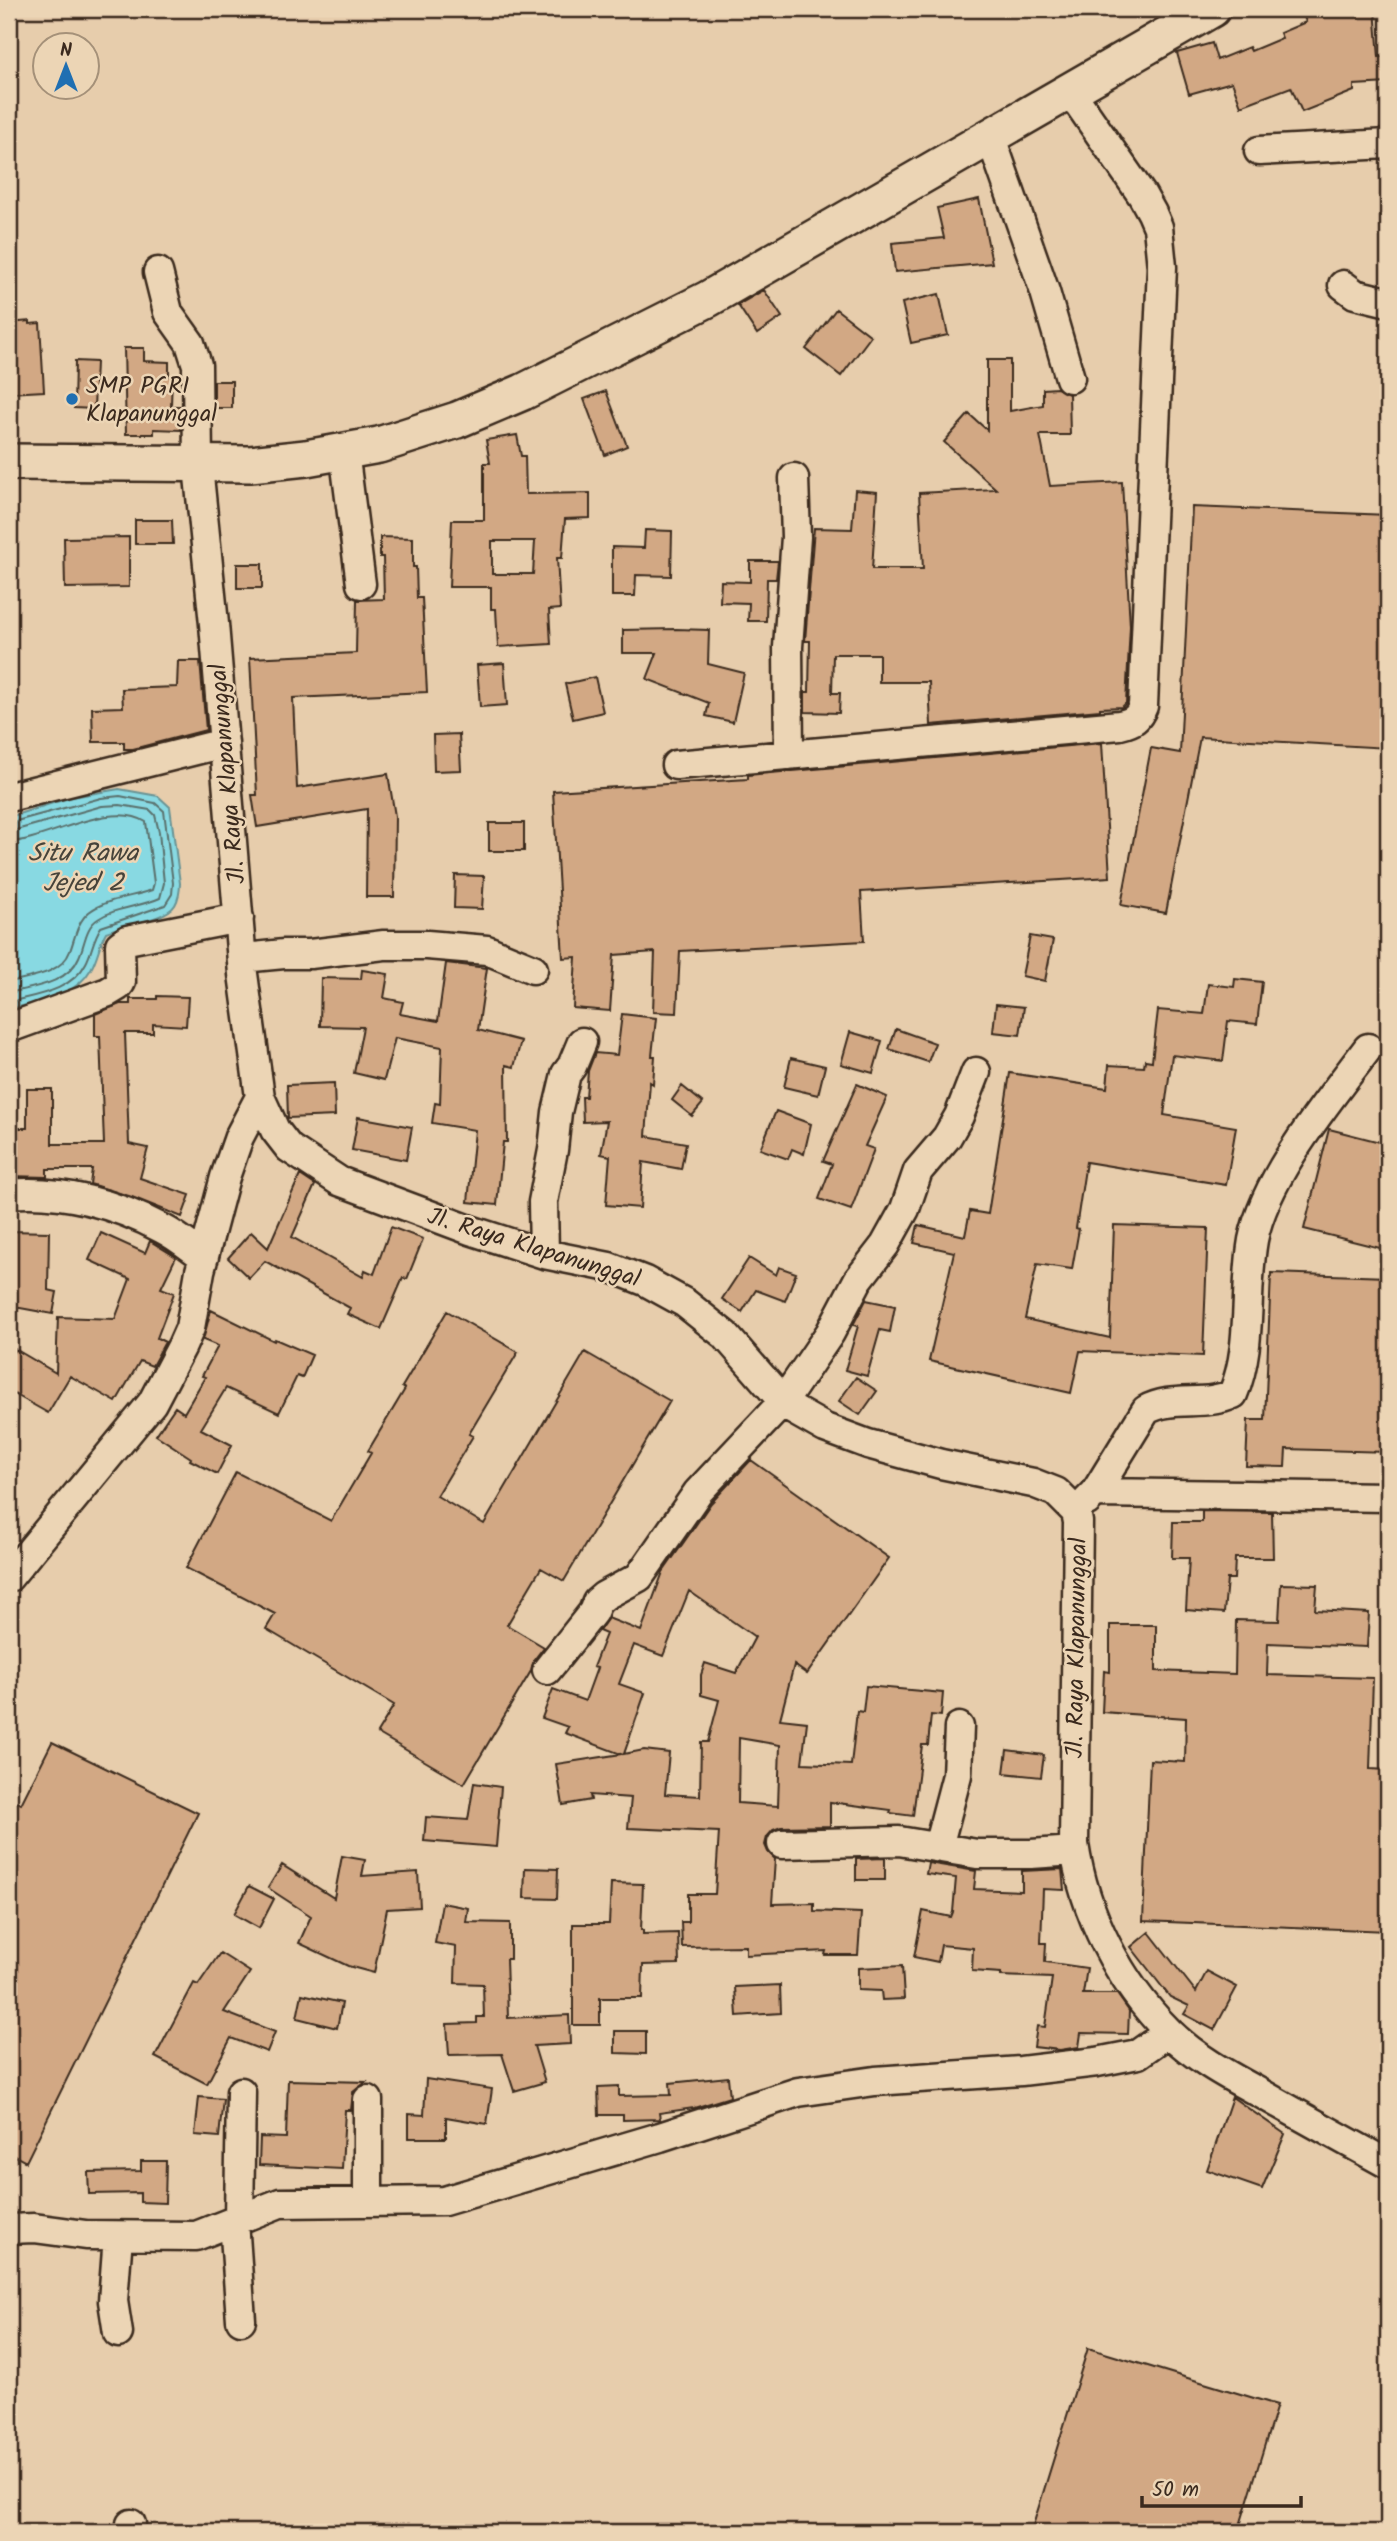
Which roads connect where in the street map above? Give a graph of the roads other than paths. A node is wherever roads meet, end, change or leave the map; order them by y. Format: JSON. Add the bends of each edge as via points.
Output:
{"nodes":[{"id":1,"x":1212,"y":9,"type":"edge"},
{"id":2,"x":1070,"y":91,"type":"junction"},
{"id":3,"x":990,"y":135,"type":"junction"},
{"id":4,"x":1388,"y":145,"type":"edge"},
{"id":5,"x":1259,"y":151,"type":"dead end"},
{"id":6,"x":158,"y":272,"type":"dead end"},
{"id":7,"x":1343,"y":285,"type":"dead end"},
{"id":8,"x":1388,"y":302,"type":"edge"},
{"id":9,"x":1070,"y":378,"type":"dead end"},
{"id":10,"x":344,"y":451,"type":"junction"},
{"id":11,"x":9,"y":463,"type":"edge"},
{"id":12,"x":198,"y":466,"type":"junction"},
{"id":13,"x":794,"y":478,"type":"dead end"},
{"id":14,"x":361,"y":584,"type":"dead end"},
{"id":15,"x":224,"y":743,"type":"junction"},
{"id":16,"x":789,"y":755,"type":"junction"},
{"id":17,"x":676,"y":765,"type":"dead end"},
{"id":18,"x":9,"y":797,"type":"edge"},
{"id":19,"x":239,"y":918,"type":"junction"},
{"id":20,"x":243,"y":958,"type":"junction"},
{"id":21,"x":533,"y":969,"type":"dead end"},
{"id":22,"x":9,"y":1028,"type":"edge"},
{"id":23,"x":582,"y":1042,"type":"dead end"},
{"id":24,"x":1368,"y":1048,"type":"dead end"},
{"id":25,"x":976,"y":1072,"type":"dead end"},
{"id":26,"x":260,"y":1097,"type":"junction"},
{"id":27,"x":9,"y":1194,"type":"edge"},
{"id":28,"x":544,"y":1254,"type":"junction"},
{"id":29,"x":204,"y":1257,"type":"junction"},
{"id":30,"x":783,"y":1402,"type":"junction"},
{"id":31,"x":1388,"y":1497,"type":"edge"},
{"id":32,"x":1085,"y":1502,"type":"junction"},
{"id":33,"x":9,"y":1577,"type":"edge"},
{"id":34,"x":547,"y":1670,"type":"dead end"},
{"id":35,"x":959,"y":1727,"type":"dead end"},
{"id":36,"x":782,"y":1844,"type":"dead end"},
{"id":37,"x":938,"y":1847,"type":"junction"},
{"id":38,"x":1075,"y":1851,"type":"junction"},
{"id":39,"x":1169,"y":2032,"type":"junction"},
{"id":40,"x":240,"y":2092,"type":"dead end"},
{"id":41,"x":368,"y":2100,"type":"dead end"},
{"id":42,"x":1388,"y":2164,"type":"edge"},
{"id":43,"x":368,"y":2202,"type":"junction"},
{"id":44,"x":236,"y":2220,"type":"junction"},
{"id":45,"x":9,"y":2229,"type":"edge"},
{"id":46,"x":118,"y":2236,"type":"junction"},
{"id":47,"x":241,"y":2319,"type":"dead end"},
{"id":48,"x":118,"y":2333,"type":"dead end"}],
"edges":[{"from":1,"to":2,"type":"main road"},
{"from":2,"to":3,"type":"main road"},
{"from":2,"to":16,"type":"street","via":[[1142,195],[1158,227],[1161,247],[1140,715],[1120,725]]},
{"from":3,"to":9,"type":"street","via":[[1049,303]]},
{"from":3,"to":10,"type":"main road","via":[[708,299],[523,392],[418,433]]},
{"from":4,"to":5,"type":"street"},
{"from":6,"to":12,"type":"street","name":"Jl. Raya Klapanunggal","via":[[168,312],[195,353]]},
{"from":7,"to":8,"type":"street","via":[[1364,298]]},
{"from":10,"to":12,"type":"main road"},
{"from":10,"to":14,"type":"street"},
{"from":11,"to":12,"type":"main road"},
{"from":12,"to":15,"type":"street","name":"Jl. Raya Klapanunggal"},
{"from":13,"to":16,"type":"street"},
{"from":15,"to":18,"type":"street"},
{"from":15,"to":19,"type":"street","name":"Jl. Raya Klapanunggal"},
{"from":16,"to":17,"type":"street"},
{"from":19,"to":20,"type":"street","name":"Jl. Raya Klapanunggal"},
{"from":19,"to":22,"type":"street","via":[[127,940],[120,945],[118,986]]},
{"from":20,"to":21,"type":"street","via":[[427,945],[487,950]]},
{"from":20,"to":26,"type":"street","name":"Jl. Raya Klapanunggal"},
{"from":23,"to":28,"type":"street","via":[[566,1074],[557,1112],[543,1202]]},
{"from":24,"to":32,"type":"street","via":[[1303,1135],[1259,1214],[1241,1368],[1233,1394],[1220,1400],[1167,1403],[1146,1410]]},
{"from":25,"to":30,"type":"street","via":[[959,1116],[918,1171],[905,1209],[885,1245],[858,1280],[830,1334]]},
{"from":26,"to":28,"type":"street","name":"Jl. Raya Klapanunggal","via":[[289,1148],[339,1181]]},
{"from":26,"to":29,"type":"street","via":[[235,1147]]},
{"from":27,"to":29,"type":"street","via":[[52,1194],[104,1203],[165,1230]]},
{"from":28,"to":30,"type":"street","name":"Jl. Raya Klapanunggal","via":[[609,1267],[685,1303],[725,1335]]},
{"from":29,"to":33,"type":"street","via":[[190,1328],[152,1403]]},
{"from":30,"to":32,"type":"street","name":"Jl. Raya Klapanunggal","via":[[825,1428],[868,1444],[1033,1483]]},
{"from":30,"to":34,"type":"street","via":[[698,1492],[639,1577],[597,1602]]},
{"from":31,"to":32,"type":"street"},
{"from":32,"to":38,"type":"street","name":"Jl. Raya Klapanunggal","via":[[1078,1522]]},
{"from":35,"to":37,"type":"street","via":[[957,1775]]},
{"from":36,"to":37,"type":"street","via":[[899,1841]]},
{"from":37,"to":38,"type":"street","via":[[977,1854]]},
{"from":38,"to":39,"type":"street","name":"Jl. Raya Klapanunggal","via":[[1099,1931],[1140,1998]]},
{"from":39,"to":42,"type":"street","name":"Jl. Raya Klapanunggal","via":[[1214,2067]]},
{"from":39,"to":43,"type":"street","via":[[1138,2054],[1097,2062],[798,2092],[465,2196],[444,2201]]},
{"from":40,"to":44,"type":"street"},
{"from":41,"to":43,"type":"street"},
{"from":43,"to":44,"type":"street","via":[[280,2203]]},
{"from":44,"to":46,"type":"street","via":[[196,2236]]},
{"from":44,"to":47,"type":"street"},
{"from":45,"to":46,"type":"street"},
{"from":46,"to":48,"type":"street","via":[[114,2301]]}]}
